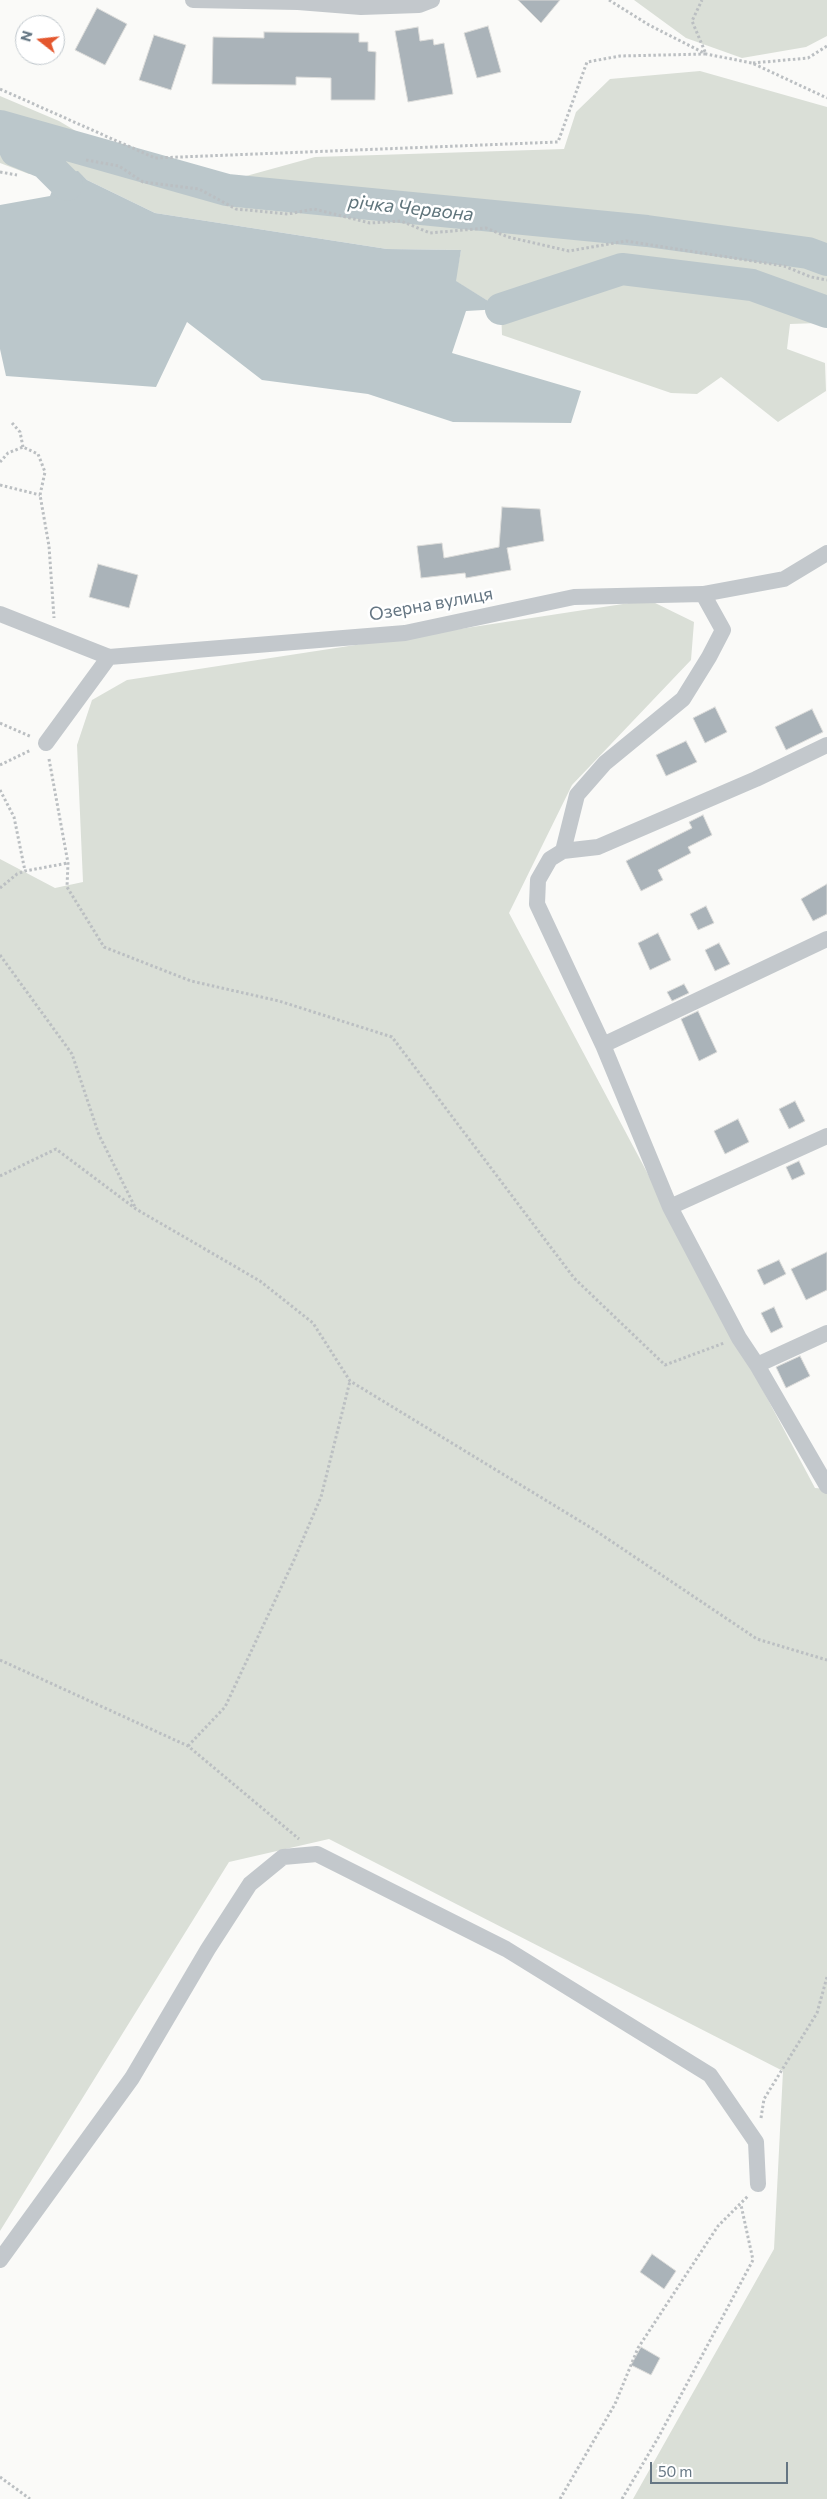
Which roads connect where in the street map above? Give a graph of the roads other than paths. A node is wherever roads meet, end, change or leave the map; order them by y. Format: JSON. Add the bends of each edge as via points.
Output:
{"nodes":[{"id":1,"x":193,"y":0,"type":"edge"},
{"id":2,"x":432,"y":0,"type":"edge"},
{"id":3,"x":298,"y":1,"type":"edge"},
{"id":4,"x":827,"y":553,"type":"edge"},
{"id":5,"x":703,"y":594,"type":"junction"},
{"id":6,"x":0,"y":614,"type":"edge"},
{"id":7,"x":109,"y":657,"type":"junction"},
{"id":8,"x":46,"y":743,"type":"road end"},
{"id":9,"x":827,"y":746,"type":"edge"},
{"id":10,"x":563,"y":852,"type":"junction"},
{"id":11,"x":827,"y":939,"type":"edge"},
{"id":12,"x":603,"y":1045,"type":"junction"},
{"id":13,"x":827,"y":1136,"type":"edge"},
{"id":14,"x":670,"y":1207,"type":"junction"},
{"id":15,"x":827,"y":1333,"type":"edge"},
{"id":16,"x":757,"y":1365,"type":"junction"},
{"id":17,"x":827,"y":1486,"type":"edge"},
{"id":18,"x":758,"y":2184,"type":"road end"},
{"id":19,"x":0,"y":2260,"type":"edge"}],
"edges":[{"from":1,"to":3,"type":"street"},
{"from":2,"to":3,"type":"street","via":[[419,5],[361,6]]},
{"from":4,"to":5,"type":"street","name":"Озерна вулиця","via":[[784,579]]},
{"from":5,"to":7,"type":"street","name":"Озерна вулиця","via":[[574,597],[404,633]]},
{"from":5,"to":10,"type":"street","via":[[723,630],[709,657],[683,699],[605,763],[577,795]]},
{"from":6,"to":7,"type":"street"},
{"from":7,"to":8,"type":"street"},
{"from":9,"to":10,"type":"street","via":[[598,847]]},
{"from":10,"to":12,"type":"street","via":[[550,859],[538,880],[537,904]]},
{"from":11,"to":12,"type":"street"},
{"from":12,"to":14,"type":"street"},
{"from":13,"to":14,"type":"street"},
{"from":14,"to":16,"type":"street","via":[[739,1338]]},
{"from":15,"to":16,"type":"street"},
{"from":16,"to":17,"type":"street"},
{"from":18,"to":19,"type":"street","via":[[756,2142],[710,2075],[506,1948],[317,1854],[283,1857],[250,1884],[132,2078]]}]}
